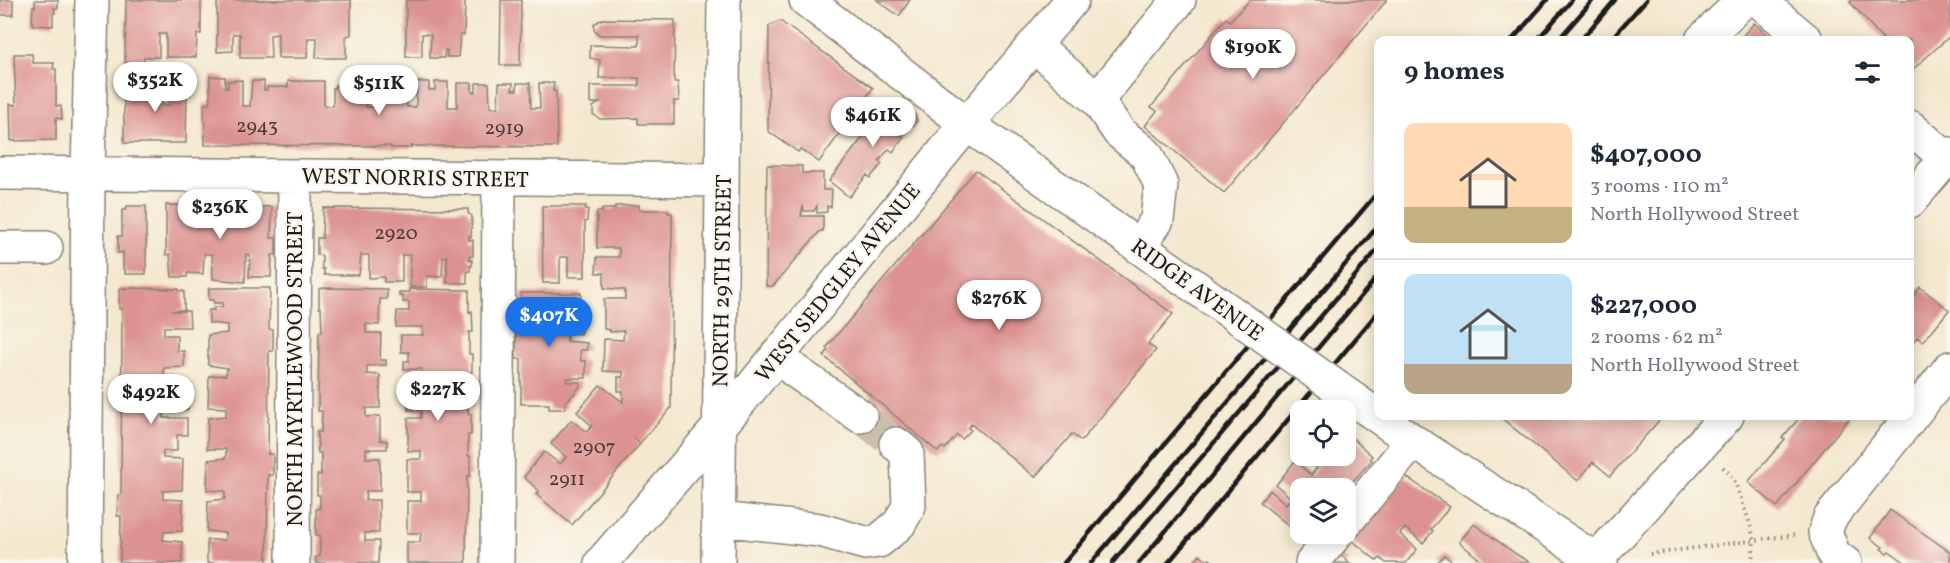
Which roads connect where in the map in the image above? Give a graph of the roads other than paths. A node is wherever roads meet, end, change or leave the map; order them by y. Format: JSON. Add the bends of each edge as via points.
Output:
{"nodes":[{"id":1,"x":92,"y":0,"type":"edge"},
{"id":2,"x":724,"y":0,"type":"edge"},
{"id":3,"x":806,"y":0,"type":"edge"},
{"id":4,"x":1072,"y":0,"type":"edge"},
{"id":5,"x":1179,"y":0,"type":"edge"},
{"id":6,"x":1744,"y":0,"type":"edge"},
{"id":7,"x":1758,"y":0,"type":"edge"},
{"id":8,"x":1706,"y":36,"type":"edge"},
{"id":9,"x":1801,"y":36,"type":"edge"},
{"id":10,"x":1034,"y":45,"type":"junction"},
{"id":11,"x":1097,"y":100,"type":"junction"},
{"id":12,"x":967,"y":124,"type":"junction"},
{"id":13,"x":1914,"y":130,"type":"edge"},
{"id":14,"x":1948,"y":156,"type":"edge"},
{"id":15,"x":0,"y":173,"type":"edge"},
{"id":16,"x":88,"y":174,"type":"junction"},
{"id":17,"x":295,"y":176,"type":"junction"},
{"id":18,"x":499,"y":178,"type":"junction"},
{"id":19,"x":722,"y":180,"type":"junction"},
{"id":20,"x":1914,"y":196,"type":"edge"},
{"id":21,"x":1139,"y":247,"type":"junction"},
{"id":22,"x":0,"y":248,"type":"edge"},
{"id":23,"x":46,"y":248,"type":"dead end"},
{"id":24,"x":777,"y":355,"type":"junction"},
{"id":25,"x":1950,"y":368,"type":"edge"},
{"id":26,"x":1374,"y":410,"type":"edge"},
{"id":27,"x":1914,"y":413,"type":"edge"},
{"id":28,"x":860,"y":416,"type":"tunnel mouth"},
{"id":29,"x":1724,"y":420,"type":"edge"},
{"id":30,"x":1908,"y":420,"type":"edge"},
{"id":31,"x":720,"y":426,"type":"junction"},
{"id":32,"x":1401,"y":427,"type":"edge"},
{"id":33,"x":896,"y":444,"type":"tunnel mouth"},
{"id":34,"x":1356,"y":505,"type":"edge"},
{"id":35,"x":719,"y":519,"type":"junction"},
{"id":36,"x":1328,"y":544,"type":"edge"},
{"id":37,"x":880,"y":552,"type":"edge"},
{"id":38,"x":1597,"y":562,"type":"edge"},
{"id":39,"x":85,"y":563,"type":"edge"},
{"id":40,"x":293,"y":563,"type":"edge"},
{"id":41,"x":497,"y":563,"type":"edge"},
{"id":42,"x":601,"y":563,"type":"edge"},
{"id":43,"x":718,"y":563,"type":"edge"},
{"id":44,"x":1312,"y":563,"type":"edge"},
{"id":45,"x":1845,"y":563,"type":"edge"}],
"edges":[{"from":1,"to":16,"type":"street"},
{"from":2,"to":19,"type":"street","name":"NORTH 29TH STREET"},
{"from":3,"to":12,"type":"street","name":"RIDGE AVENUE"},
{"from":4,"to":10,"type":"street","name":"WEST SEDGLEY AVENUE"},
{"from":5,"to":11,"type":"street"},
{"from":6,"to":8,"type":"street"},
{"from":7,"to":9,"type":"street"},
{"from":10,"to":11,"type":"street"},
{"from":10,"to":12,"type":"street","name":"WEST SEDGLEY AVENUE"},
{"from":11,"to":21,"type":"street","via":[[1119,132],[1146,154],[1161,185],[1157,220]]},
{"from":12,"to":21,"type":"street","name":"RIDGE AVENUE"},
{"from":12,"to":24,"type":"street","name":"WEST SEDGLEY AVENUE"},
{"from":13,"to":14,"type":"street"},
{"from":14,"to":20,"type":"street"},
{"from":15,"to":16,"type":"street","name":"WEST NORRIS STREET"},
{"from":16,"to":17,"type":"street","name":"WEST NORRIS STREET"},
{"from":16,"to":39,"type":"street"},
{"from":17,"to":18,"type":"street","name":"WEST NORRIS STREET"},
{"from":17,"to":40,"type":"street","name":"NORTH MYRTLEWOOD STREET"},
{"from":18,"to":19,"type":"street","name":"WEST NORRIS STREET"},
{"from":18,"to":41,"type":"street"},
{"from":19,"to":31,"type":"street","name":"NORTH 29TH STREET"},
{"from":21,"to":26,"type":"street","name":"RIDGE AVENUE","bridge":true},
{"from":22,"to":23,"type":"street"},
{"from":24,"to":28,"type":"street"},
{"from":24,"to":31,"type":"street","name":"WEST SEDGLEY AVENUE"},
{"from":25,"to":27,"type":"street"},
{"from":29,"to":38,"type":"street"},
{"from":30,"to":45,"type":"street","via":[[1830,518],[1825,532],[1834,555]]},
{"from":31,"to":35,"type":"street","name":"NORTH 29TH STREET"},
{"from":31,"to":42,"type":"street","name":"WEST SEDGLEY AVENUE"},
{"from":32,"to":34,"type":"street"},
{"from":32,"to":38,"type":"street","name":"RIDGE AVENUE"},
{"from":33,"to":37,"type":"street","via":[[907,453],[909,506]]},
{"from":35,"to":37,"type":"street","via":[[820,531],[865,543]]},
{"from":35,"to":43,"type":"street","name":"NORTH 29TH STREET"},
{"from":36,"to":44,"type":"street"}]}
